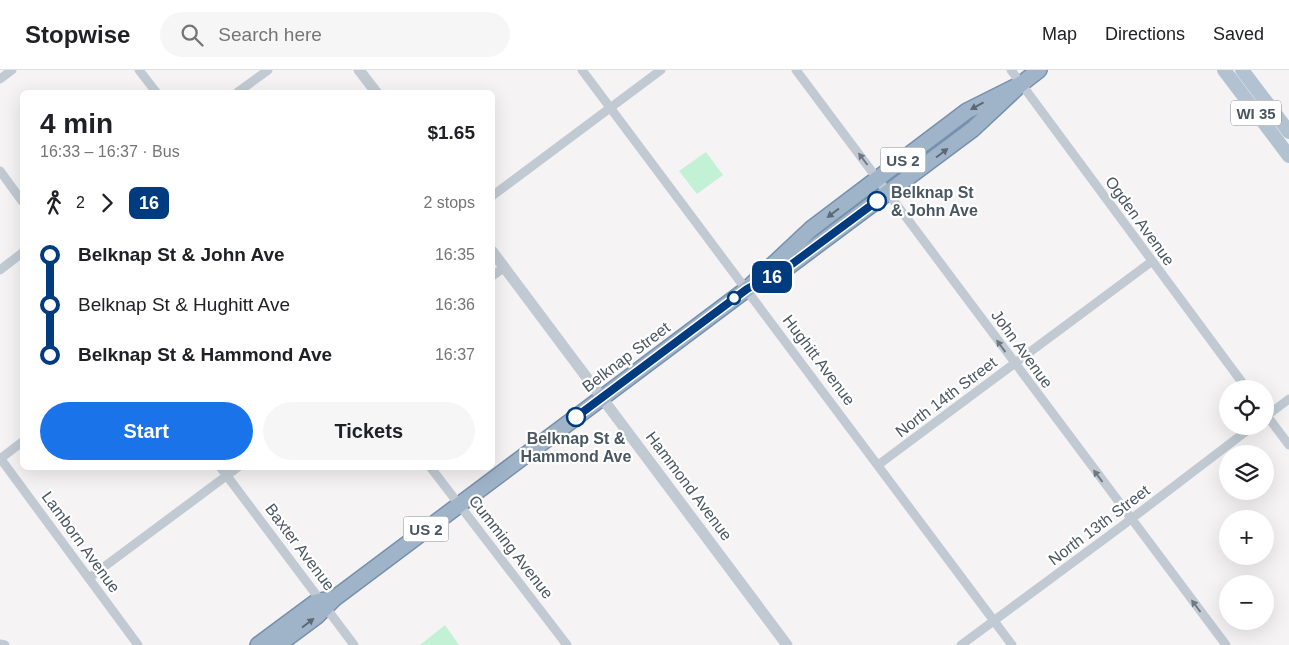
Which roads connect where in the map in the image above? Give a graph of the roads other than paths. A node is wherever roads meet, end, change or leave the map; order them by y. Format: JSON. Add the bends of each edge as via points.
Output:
{"nodes":[{"id":1,"x":12,"y":70,"type":"edge"},
{"id":2,"x":139,"y":70,"type":"edge"},
{"id":3,"x":268,"y":70,"type":"edge"},
{"id":4,"x":359,"y":70,"type":"edge"},
{"id":5,"x":582,"y":70,"type":"edge"},
{"id":6,"x":661,"y":70,"type":"edge"},
{"id":7,"x":796,"y":70,"type":"edge"},
{"id":8,"x":1010,"y":70,"type":"edge"},
{"id":9,"x":1039,"y":70,"type":"edge"},
{"id":10,"x":1224,"y":70,"type":"edge"},
{"id":11,"x":1242,"y":70,"type":"edge"},
{"id":12,"x":0,"y":79,"type":"edge"},
{"id":13,"x":1021,"y":84,"type":"junction"},
{"id":14,"x":154,"y":90,"type":"edge"},
{"id":15,"x":241,"y":90,"type":"edge"},
{"id":16,"x":374,"y":90,"type":"edge"},
{"id":17,"x":610,"y":108,"type":"junction"},
{"id":18,"x":1255,"y":111,"type":"junction"},
{"id":19,"x":1289,"y":132,"type":"edge"},
{"id":20,"x":1289,"y":145,"type":"edge"},
{"id":21,"x":1289,"y":156,"type":"edge"},
{"id":22,"x":0,"y":171,"type":"edge"},
{"id":23,"x":878,"y":178,"type":"junction"},
{"id":24,"x":889,"y":192,"type":"junction"},
{"id":25,"x":495,"y":194,"type":"edge"},
{"id":26,"x":20,"y":198,"type":"edge"},
{"id":27,"x":20,"y":255,"type":"edge"},
{"id":28,"x":495,"y":255,"type":"edge"},
{"id":29,"x":1151,"y":262,"type":"junction"},
{"id":30,"x":504,"y":267,"type":"junction"},
{"id":31,"x":0,"y":270,"type":"edge"},
{"id":32,"x":495,"y":274,"type":"edge"},
{"id":33,"x":747,"y":289,"type":"junction"},
{"id":34,"x":1014,"y":364,"type":"junction"},
{"id":35,"x":1240,"y":380,"type":"edge"},
{"id":36,"x":602,"y":398,"type":"junction"},
{"id":37,"x":1289,"y":399,"type":"edge"},
{"id":38,"x":1274,"y":409,"type":"edge"},
{"id":39,"x":1274,"y":425,"type":"edge"},
{"id":40,"x":1241,"y":435,"type":"edge"},
{"id":41,"x":20,"y":443,"type":"edge"},
{"id":42,"x":1289,"y":445,"type":"edge"},
{"id":43,"x":0,"y":458,"type":"edge"},
{"id":44,"x":878,"y":466,"type":"junction"},
{"id":45,"x":433,"y":470,"type":"edge"},
{"id":46,"x":224,"y":471,"type":"edge"},
{"id":47,"x":459,"y":505,"type":"junction"},
{"id":48,"x":1132,"y":519,"type":"junction"},
{"id":49,"x":89,"y":578,"type":"junction"},
{"id":50,"x":328,"y":602,"type":"junction"},
{"id":51,"x":994,"y":622,"type":"junction"},
{"id":52,"x":0,"y":644,"type":"edge"},
{"id":53,"x":5,"y":645,"type":"edge"},
{"id":54,"x":138,"y":645,"type":"edge"},
{"id":55,"x":258,"y":645,"type":"edge"},
{"id":56,"x":278,"y":645,"type":"edge"},
{"id":57,"x":354,"y":645,"type":"edge"},
{"id":58,"x":567,"y":645,"type":"edge"},
{"id":59,"x":787,"y":645,"type":"edge"},
{"id":60,"x":961,"y":645,"type":"edge"},
{"id":61,"x":1012,"y":645,"type":"edge"},
{"id":62,"x":1226,"y":645,"type":"edge"}],
"edges":[{"from":1,"to":12,"type":"street"},
{"from":2,"to":14,"type":"street"},
{"from":3,"to":15,"type":"street"},
{"from":4,"to":16,"type":"street"},
{"from":5,"to":17,"type":"street","name":"Hughitt Avenue"},
{"from":6,"to":17,"type":"street"},
{"from":23,"to":7,"type":"street","name":"John Avenue","one_way":true},
{"from":8,"to":13,"type":"street","name":"Ogden Avenue"},
{"from":9,"to":13,"type":"highway","name":"Belknap Street","number":"US 2"},
{"from":10,"to":18,"type":"main road","number":"WI 35"},
{"from":11,"to":19,"type":"main road","number":"WI 35"},
{"from":13,"to":23,"type":"highway","name":"Belknap Street","number":"US 2","one_way":true,"via":[[967,112]]},
{"from":24,"to":13,"type":"highway","name":"Belknap Street","number":"US 2","one_way":true,"via":[[981,123]]},
{"from":13,"to":29,"type":"street","name":"Ogden Avenue"},
{"from":17,"to":25,"type":"street"},
{"from":17,"to":33,"type":"street","name":"Hughitt Avenue"},
{"from":18,"to":20,"type":"main road","via":[[1272,124]]},
{"from":18,"to":21,"type":"main road","number":"WI 35"},
{"from":22,"to":26,"type":"street"},
{"from":23,"to":24,"type":"street","name":"John Avenue"},
{"from":23,"to":33,"type":"highway","name":"Belknap Street","number":"US 2","one_way":true,"via":[[804,235]]},
{"from":24,"to":33,"type":"highway","name":"Belknap Street","number":"US 2","via":[[788,267]]},
{"from":34,"to":24,"type":"street","name":"John Avenue","one_way":true},
{"from":27,"to":31,"type":"street"},
{"from":28,"to":30,"type":"street","name":"Hammond Avenue"},
{"from":29,"to":34,"type":"street","name":"North 14th Street"},
{"from":29,"to":35,"type":"street","name":"Ogden Avenue"},
{"from":30,"to":32,"type":"street"},
{"from":30,"to":36,"type":"street","name":"Hammond Avenue"},
{"from":33,"to":36,"type":"highway","name":"Belknap Street","number":"US 2"},
{"from":33,"to":44,"type":"street","name":"Hughitt Avenue"},
{"from":34,"to":44,"type":"street","name":"North 14th Street"},
{"from":48,"to":34,"type":"street","name":"John Avenue","one_way":true},
{"from":36,"to":47,"type":"highway","name":"Belknap Street","number":"US 2"},
{"from":36,"to":59,"type":"street","name":"Hammond Avenue"},
{"from":37,"to":38,"type":"street"},
{"from":39,"to":42,"type":"street"},
{"from":40,"to":48,"type":"street","name":"North 13th Street"},
{"from":41,"to":43,"type":"street"},
{"from":43,"to":49,"type":"street","name":"Lamborn Avenue"},
{"from":44,"to":51,"type":"street","name":"Hughitt Avenue"},
{"from":45,"to":47,"type":"street","name":"Cumming Avenue"},
{"from":46,"to":49,"type":"street"},
{"from":46,"to":50,"type":"street","name":"Baxter Avenue"},
{"from":47,"to":50,"type":"highway","name":"Belknap Street","number":"US 2"},
{"from":47,"to":58,"type":"street","name":"Cumming Avenue"},
{"from":48,"to":51,"type":"street","name":"North 13th Street"},
{"from":62,"to":48,"type":"street","name":"John Avenue","one_way":true},
{"from":49,"to":54,"type":"street","name":"Lamborn Avenue"},
{"from":50,"to":55,"type":"highway","name":"Belknap Street","number":"US 2","via":[[310,606]]},
{"from":56,"to":50,"type":"highway","name":"Belknap Street","number":"US 2","one_way":true},
{"from":50,"to":57,"type":"street","name":"Baxter Avenue"},
{"from":51,"to":60,"type":"street","name":"North 13th Street"},
{"from":51,"to":61,"type":"street","name":"Hughitt Avenue"},
{"from":52,"to":53,"type":"street"}]}
